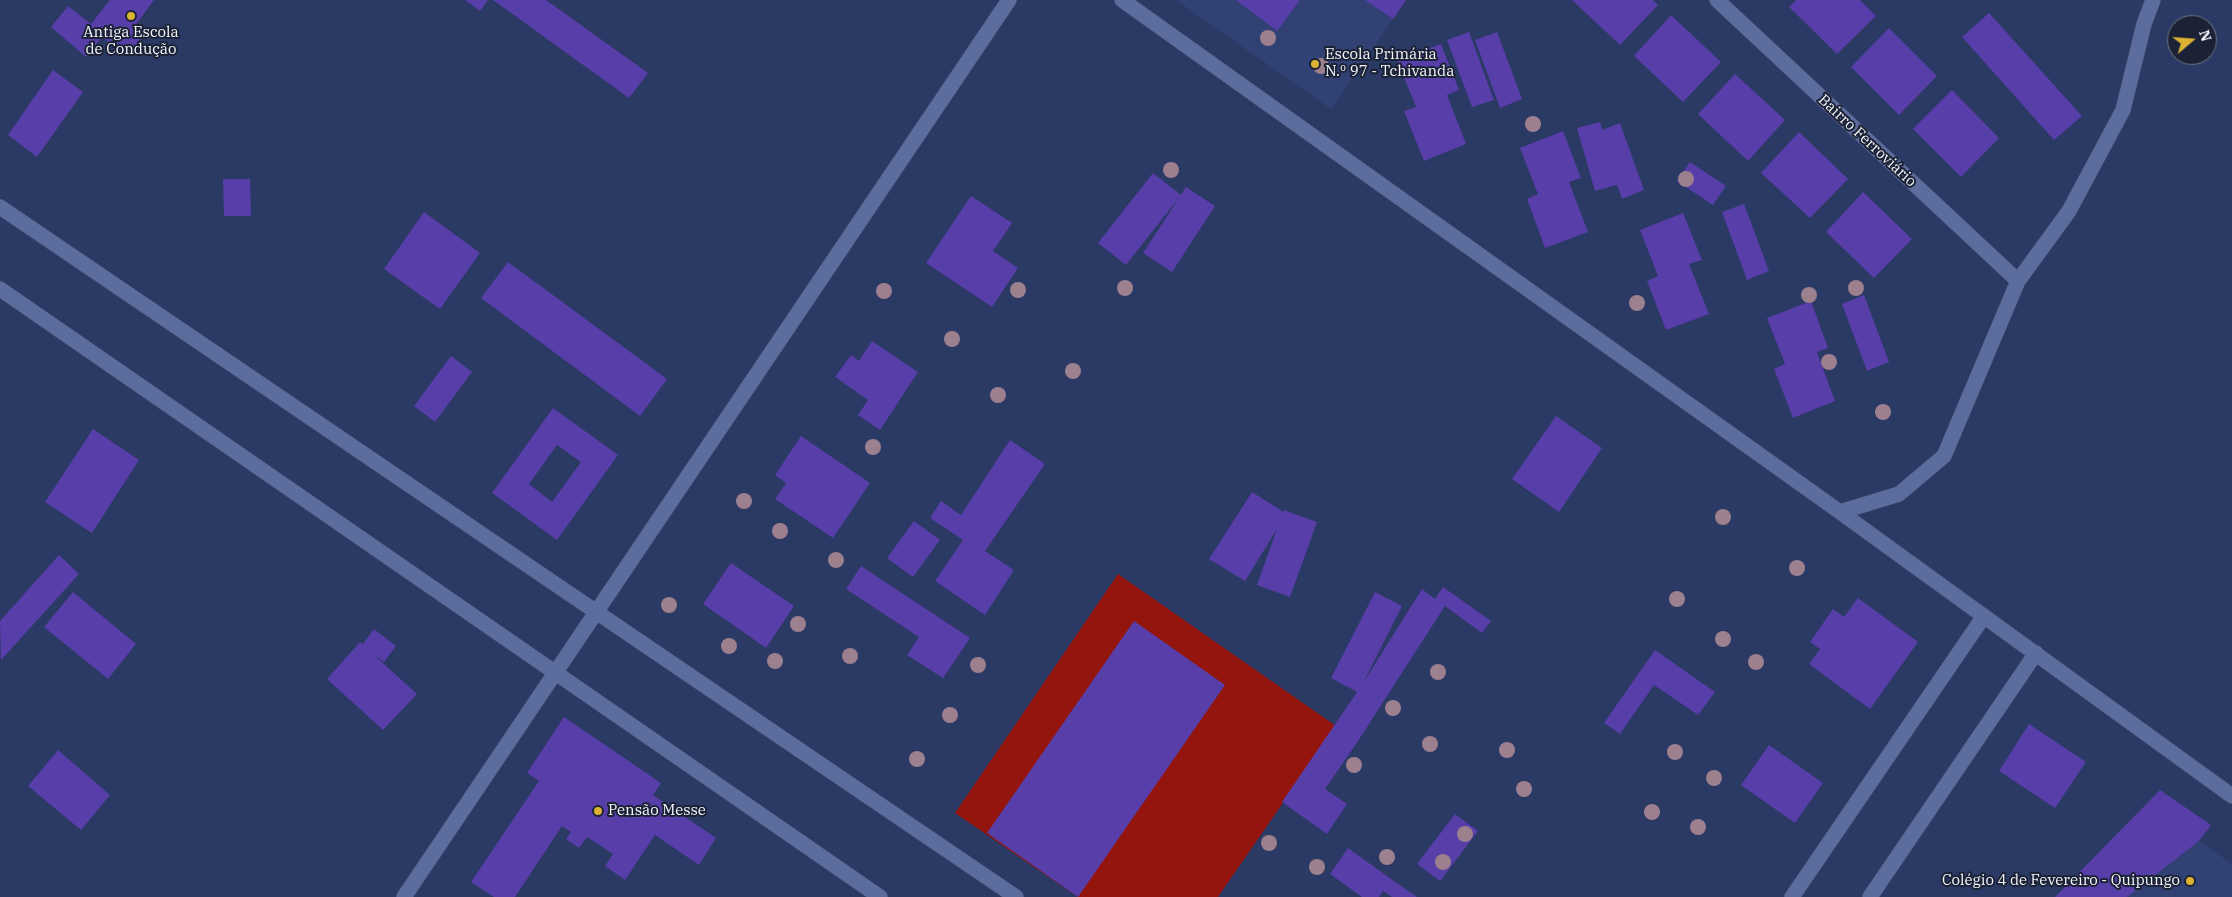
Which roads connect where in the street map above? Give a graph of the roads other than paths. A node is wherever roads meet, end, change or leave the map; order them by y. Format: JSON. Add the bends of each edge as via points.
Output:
{"nodes":[{"id":1,"x":1009,"y":0,"type":"edge"},
{"id":2,"x":1122,"y":0,"type":"edge"},
{"id":3,"x":1717,"y":0,"type":"edge"},
{"id":4,"x":2153,"y":0,"type":"edge"},
{"id":5,"x":0,"y":208,"type":"edge"},
{"id":6,"x":2018,"y":281,"type":"junction"},
{"id":7,"x":0,"y":289,"type":"edge"},
{"id":8,"x":1840,"y":512,"type":"junction"},
{"id":9,"x":596,"y":612,"type":"junction"},
{"id":10,"x":1984,"y":616,"type":"junction"},
{"id":11,"x":2036,"y":653,"type":"junction"},
{"id":12,"x":556,"y":673,"type":"junction"},
{"id":13,"x":2232,"y":796,"type":"edge"},
{"id":14,"x":404,"y":897,"type":"edge"},
{"id":15,"x":880,"y":897,"type":"edge"},
{"id":16,"x":1016,"y":897,"type":"edge"},
{"id":17,"x":1792,"y":897,"type":"edge"},
{"id":18,"x":1870,"y":897,"type":"edge"}],
"edges":[{"from":1,"to":9,"type":"street"},
{"from":2,"to":8,"type":"street"},
{"from":3,"to":6,"type":"street","name":"Bairro Ferroviário"},
{"from":4,"to":6,"type":"street","via":[[2123,110],[2069,212]]},
{"from":5,"to":9,"type":"street"},
{"from":6,"to":8,"type":"street","via":[[1944,456],[1899,494]]},
{"from":7,"to":12,"type":"street"},
{"from":8,"to":10,"type":"street"},
{"from":9,"to":12,"type":"street"},
{"from":9,"to":16,"type":"street"},
{"from":10,"to":11,"type":"street"},
{"from":10,"to":17,"type":"street"},
{"from":11,"to":13,"type":"street"},
{"from":11,"to":18,"type":"street"},
{"from":12,"to":14,"type":"street"},
{"from":12,"to":15,"type":"street"}]}
